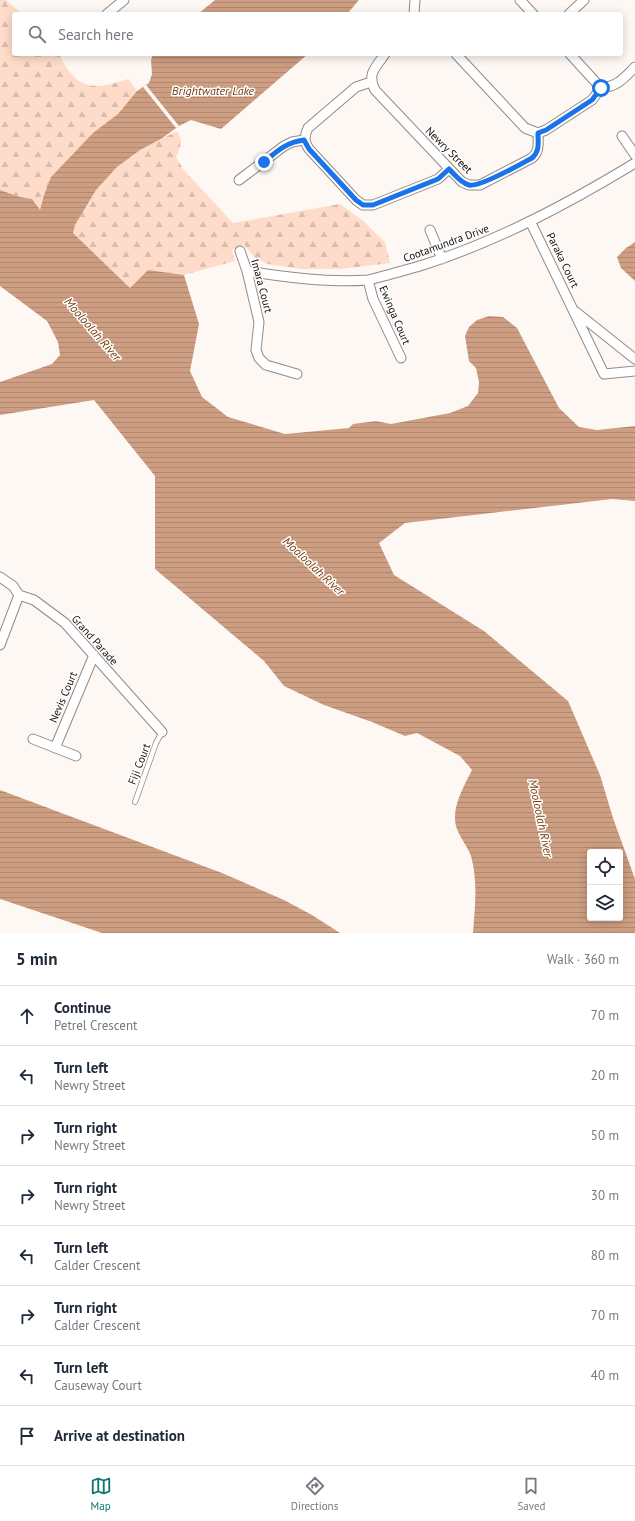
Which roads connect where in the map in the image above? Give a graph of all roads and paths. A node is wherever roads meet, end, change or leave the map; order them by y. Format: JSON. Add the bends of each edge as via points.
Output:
{"nodes":[{"id":1,"x":124,"y":0,"type":"edge"},
{"id":2,"x":415,"y":0,"type":"edge"},
{"id":3,"x":520,"y":0,"type":"edge"},
{"id":4,"x":584,"y":0,"type":"edge"},
{"id":5,"x":109,"y":12,"type":"edge"},
{"id":6,"x":414,"y":12,"type":"edge"},
{"id":7,"x":531,"y":12,"type":"edge"},
{"id":8,"x":571,"y":12,"type":"edge"},
{"id":9,"x":384,"y":56,"type":"edge"},
{"id":10,"x":458,"y":56,"type":"edge"},
{"id":11,"x":572,"y":56,"type":"edge"},
{"id":12,"x":635,"y":67,"type":"edge"},
{"id":13,"x":371,"y":82,"type":"junction"},
{"id":14,"x":601,"y":88,"type":"junction"},
{"id":15,"x":538,"y":133,"type":"junction"},
{"id":16,"x":622,"y":136,"type":"dead end"},
{"id":17,"x":304,"y":140,"type":"junction"},
{"id":18,"x":635,"y":155,"type":"edge"},
{"id":19,"x":635,"y":162,"type":"edge"},
{"id":20,"x":449,"y":169,"type":"junction"},
{"id":21,"x":240,"y":180,"type":"dead end"},
{"id":22,"x":530,"y":221,"type":"junction"},
{"id":23,"x":430,"y":230,"type":"dead end"},
{"id":24,"x":240,"y":251,"type":"dead end"},
{"id":25,"x":442,"y":259,"type":"junction"},
{"id":26,"x":247,"y":271,"type":"junction"},
{"id":27,"x":368,"y":280,"type":"junction"},
{"id":28,"x":573,"y":310,"type":"junction"},
{"id":29,"x":401,"y":358,"type":"dead end"},
{"id":30,"x":635,"y":359,"type":"edge"},
{"id":31,"x":635,"y":371,"type":"edge"},
{"id":32,"x":297,"y":374,"type":"dead end"},
{"id":33,"x":0,"y":577,"type":"edge"},
{"id":34,"x":20,"y":595,"type":"junction"},
{"id":35,"x":0,"y":645,"type":"edge"},
{"id":36,"x":94,"y":655,"type":"junction"},
{"id":37,"x":162,"y":732,"type":"joint"},
{"id":38,"x":33,"y":739,"type":"dead end"},
{"id":39,"x":55,"y":748,"type":"junction"},
{"id":40,"x":76,"y":756,"type":"dead end"},
{"id":41,"x":135,"y":802,"type":"dead end"}],
"edges":[{"from":1,"to":5,"type":"street"},
{"from":2,"to":6,"type":"street"},
{"from":3,"to":7,"type":"street"},
{"from":4,"to":8,"type":"street"},
{"from":9,"to":13,"type":"street","via":[[371,73]]},
{"from":10,"to":15,"type":"street","via":[[525,128]]},
{"from":11,"to":14,"type":"street"},
{"from":12,"to":14,"type":"street","via":[[618,83]]},
{"from":13,"to":17,"type":"street","via":[[356,87],[308,128]]},
{"from":13,"to":20,"type":"street","name":"Newry Street","via":[[375,90]]},
{"from":14,"to":15,"type":"street","via":[[592,100]]},
{"from":15,"to":20,"type":"street","name":"Newry Street","via":[[537,155],[480,185],[462,182]]},
{"from":16,"to":18,"type":"street"},
{"from":17,"to":20,"type":"street","via":[[309,149],[363,205],[373,205],[438,179]]},
{"from":17,"to":21,"type":"street","via":[[284,146]]},
{"from":19,"to":22,"type":"street","name":"Cootamundra Drive"},
{"from":22,"to":25,"type":"street","name":"Cootamundra Drive"},
{"from":22,"to":28,"type":"street","name":"Paraka Court"},
{"from":23,"to":25,"type":"street"},
{"from":24,"to":26,"type":"street","name":"Imara Court"},
{"from":25,"to":27,"type":"street","name":"Cootamundra Drive"},
{"from":26,"to":27,"type":"street","name":"Cootamundra Drive","via":[[333,280]]},
{"from":26,"to":32,"type":"street","name":"Imara Court","via":[[259,322],[256,350],[259,358],[266,365]]},
{"from":27,"to":29,"type":"street","name":"Ewinga Court","via":[[373,299]]},
{"from":28,"to":30,"type":"street","name":"Paraka Court"},
{"from":28,"to":31,"type":"street","name":"Paraka Court","via":[[604,374]]},
{"from":33,"to":34,"type":"street","name":"Grand Parade"},
{"from":34,"to":35,"type":"street"},
{"from":34,"to":36,"type":"street","name":"Grand Parade","via":[[34,600],[65,623]]},
{"from":36,"to":37,"type":"street","name":"Grand Parade"},
{"from":36,"to":39,"type":"street","name":"Nevis Court"},
{"from":37,"to":41,"type":"lane","name":"Fiji Court"},
{"from":38,"to":39,"type":"street"},
{"from":39,"to":40,"type":"street"}]}
